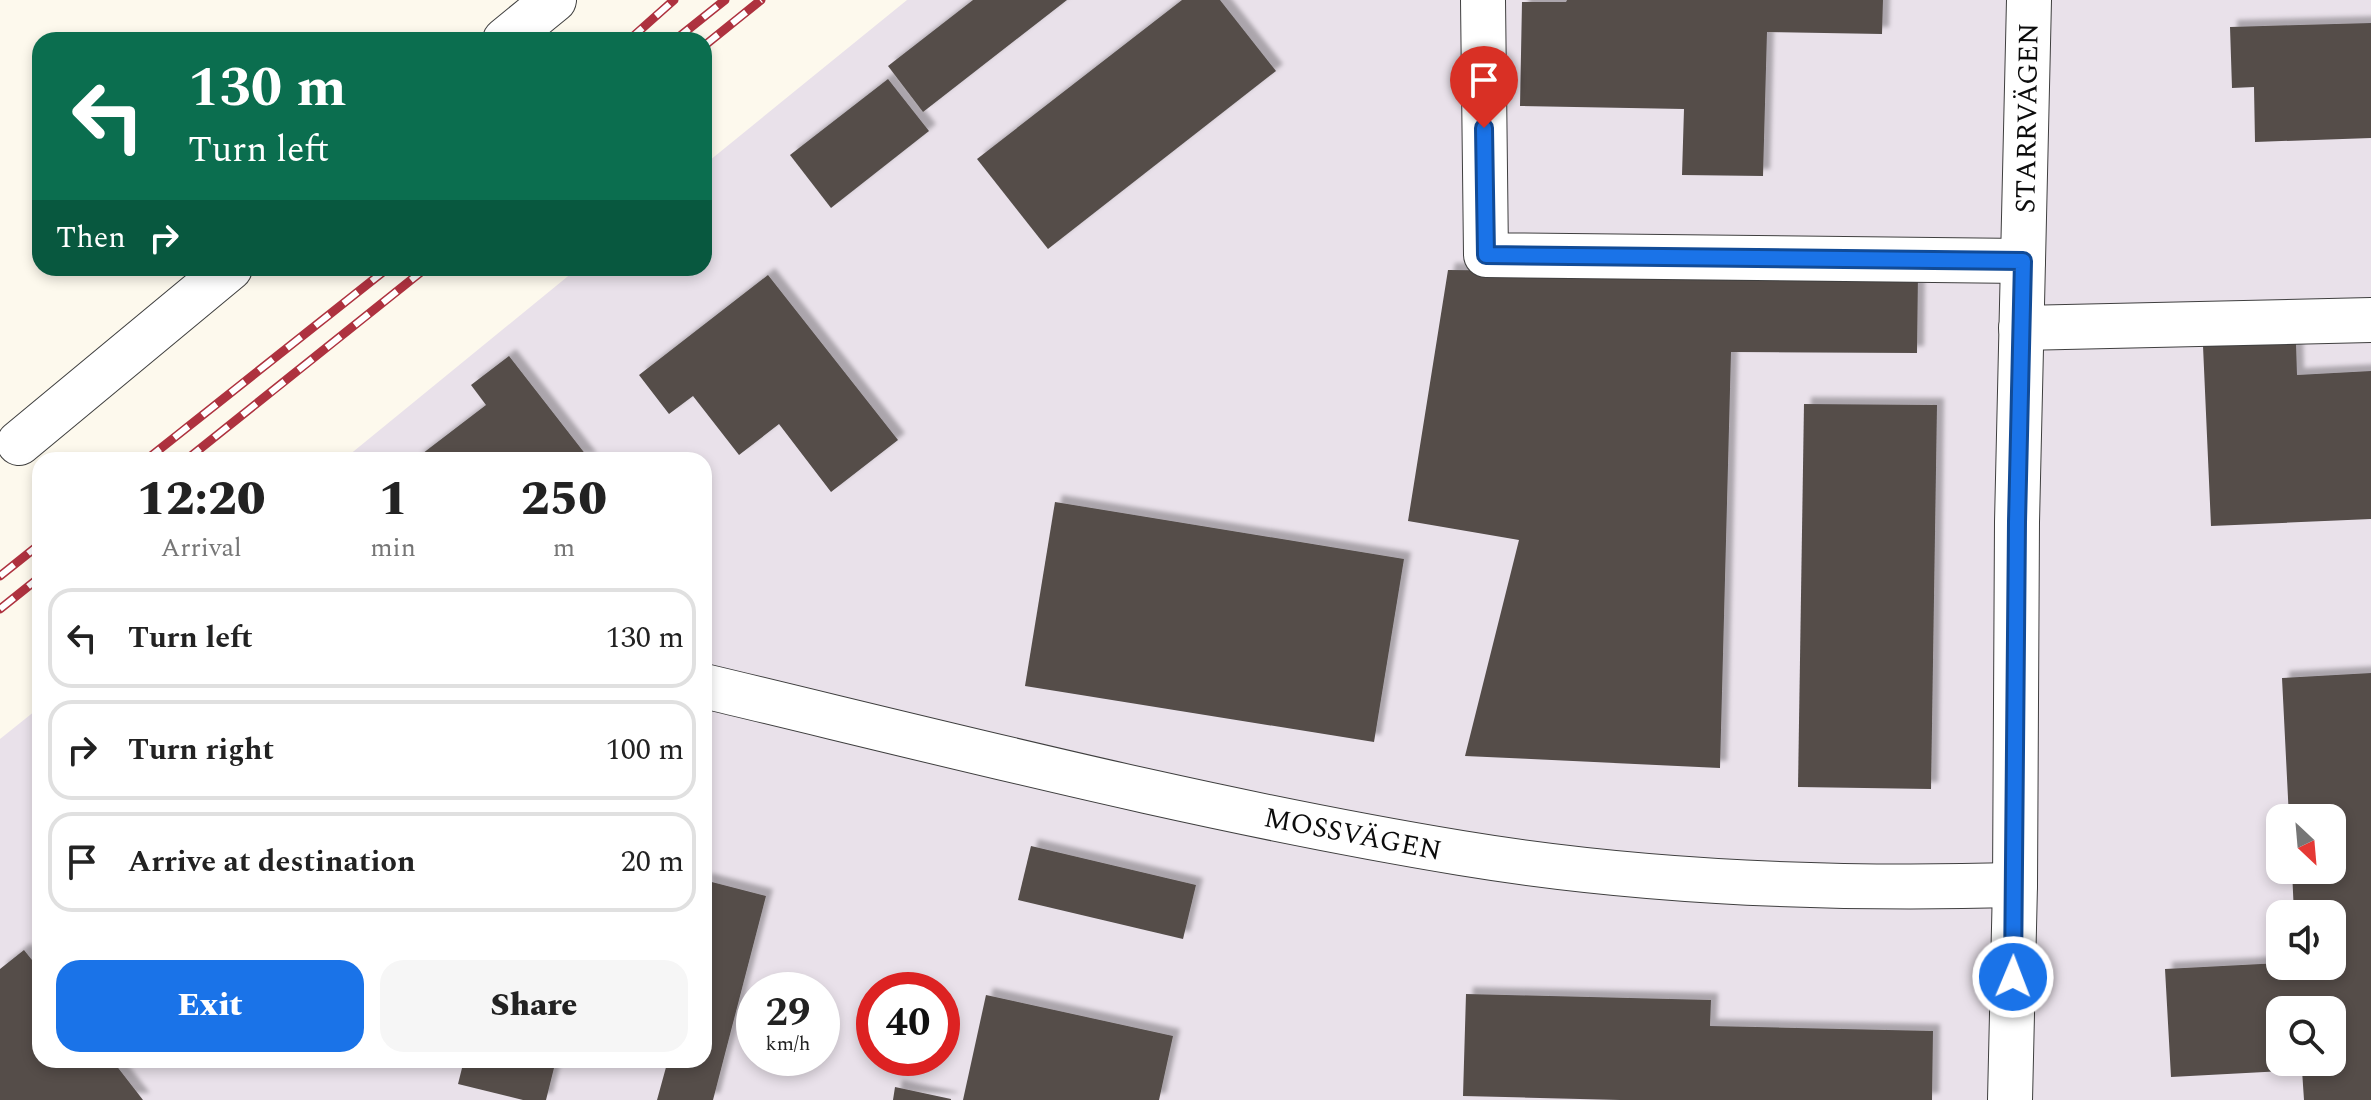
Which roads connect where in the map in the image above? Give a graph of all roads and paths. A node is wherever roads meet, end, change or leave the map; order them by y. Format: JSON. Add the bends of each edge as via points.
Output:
{"nodes":[{"id":1,"x":554,"y":0,"type":"edge"},
{"id":2,"x":1483,"y":0,"type":"edge"},
{"id":3,"x":2029,"y":0,"type":"edge"},
{"id":4,"x":515,"y":32,"type":"edge"},
{"id":5,"x":2023,"y":261,"type":"junction"},
{"id":6,"x":220,"y":276,"type":"edge"},
{"id":7,"x":2371,"y":320,"type":"edge"},
{"id":8,"x":2021,"y":328,"type":"junction"},
{"id":9,"x":19,"y":443,"type":"dead end"},
{"id":10,"x":712,"y":688,"type":"edge"},
{"id":11,"x":2015,"y":885,"type":"junction"},
{"id":12,"x":2010,"y":1100,"type":"edge"}],
"edges":[{"from":1,"to":4,"type":"street"},
{"from":2,"to":5,"type":"street","via":[[1486,255]]},
{"from":3,"to":5,"type":"street","name":"STARRVÄGEN"},
{"from":5,"to":8,"type":"street","name":"STARRVÄGEN"},
{"from":6,"to":9,"type":"street"},
{"from":7,"to":8,"type":"street"},
{"from":8,"to":11,"type":"street","name":"STARRVÄGEN"},
{"from":10,"to":11,"type":"street","name":"MOSSVÄGEN","via":[[1188,802],[1463,854],[1724,882]]},
{"from":11,"to":12,"type":"street","name":"STARRVÄGEN"}]}
